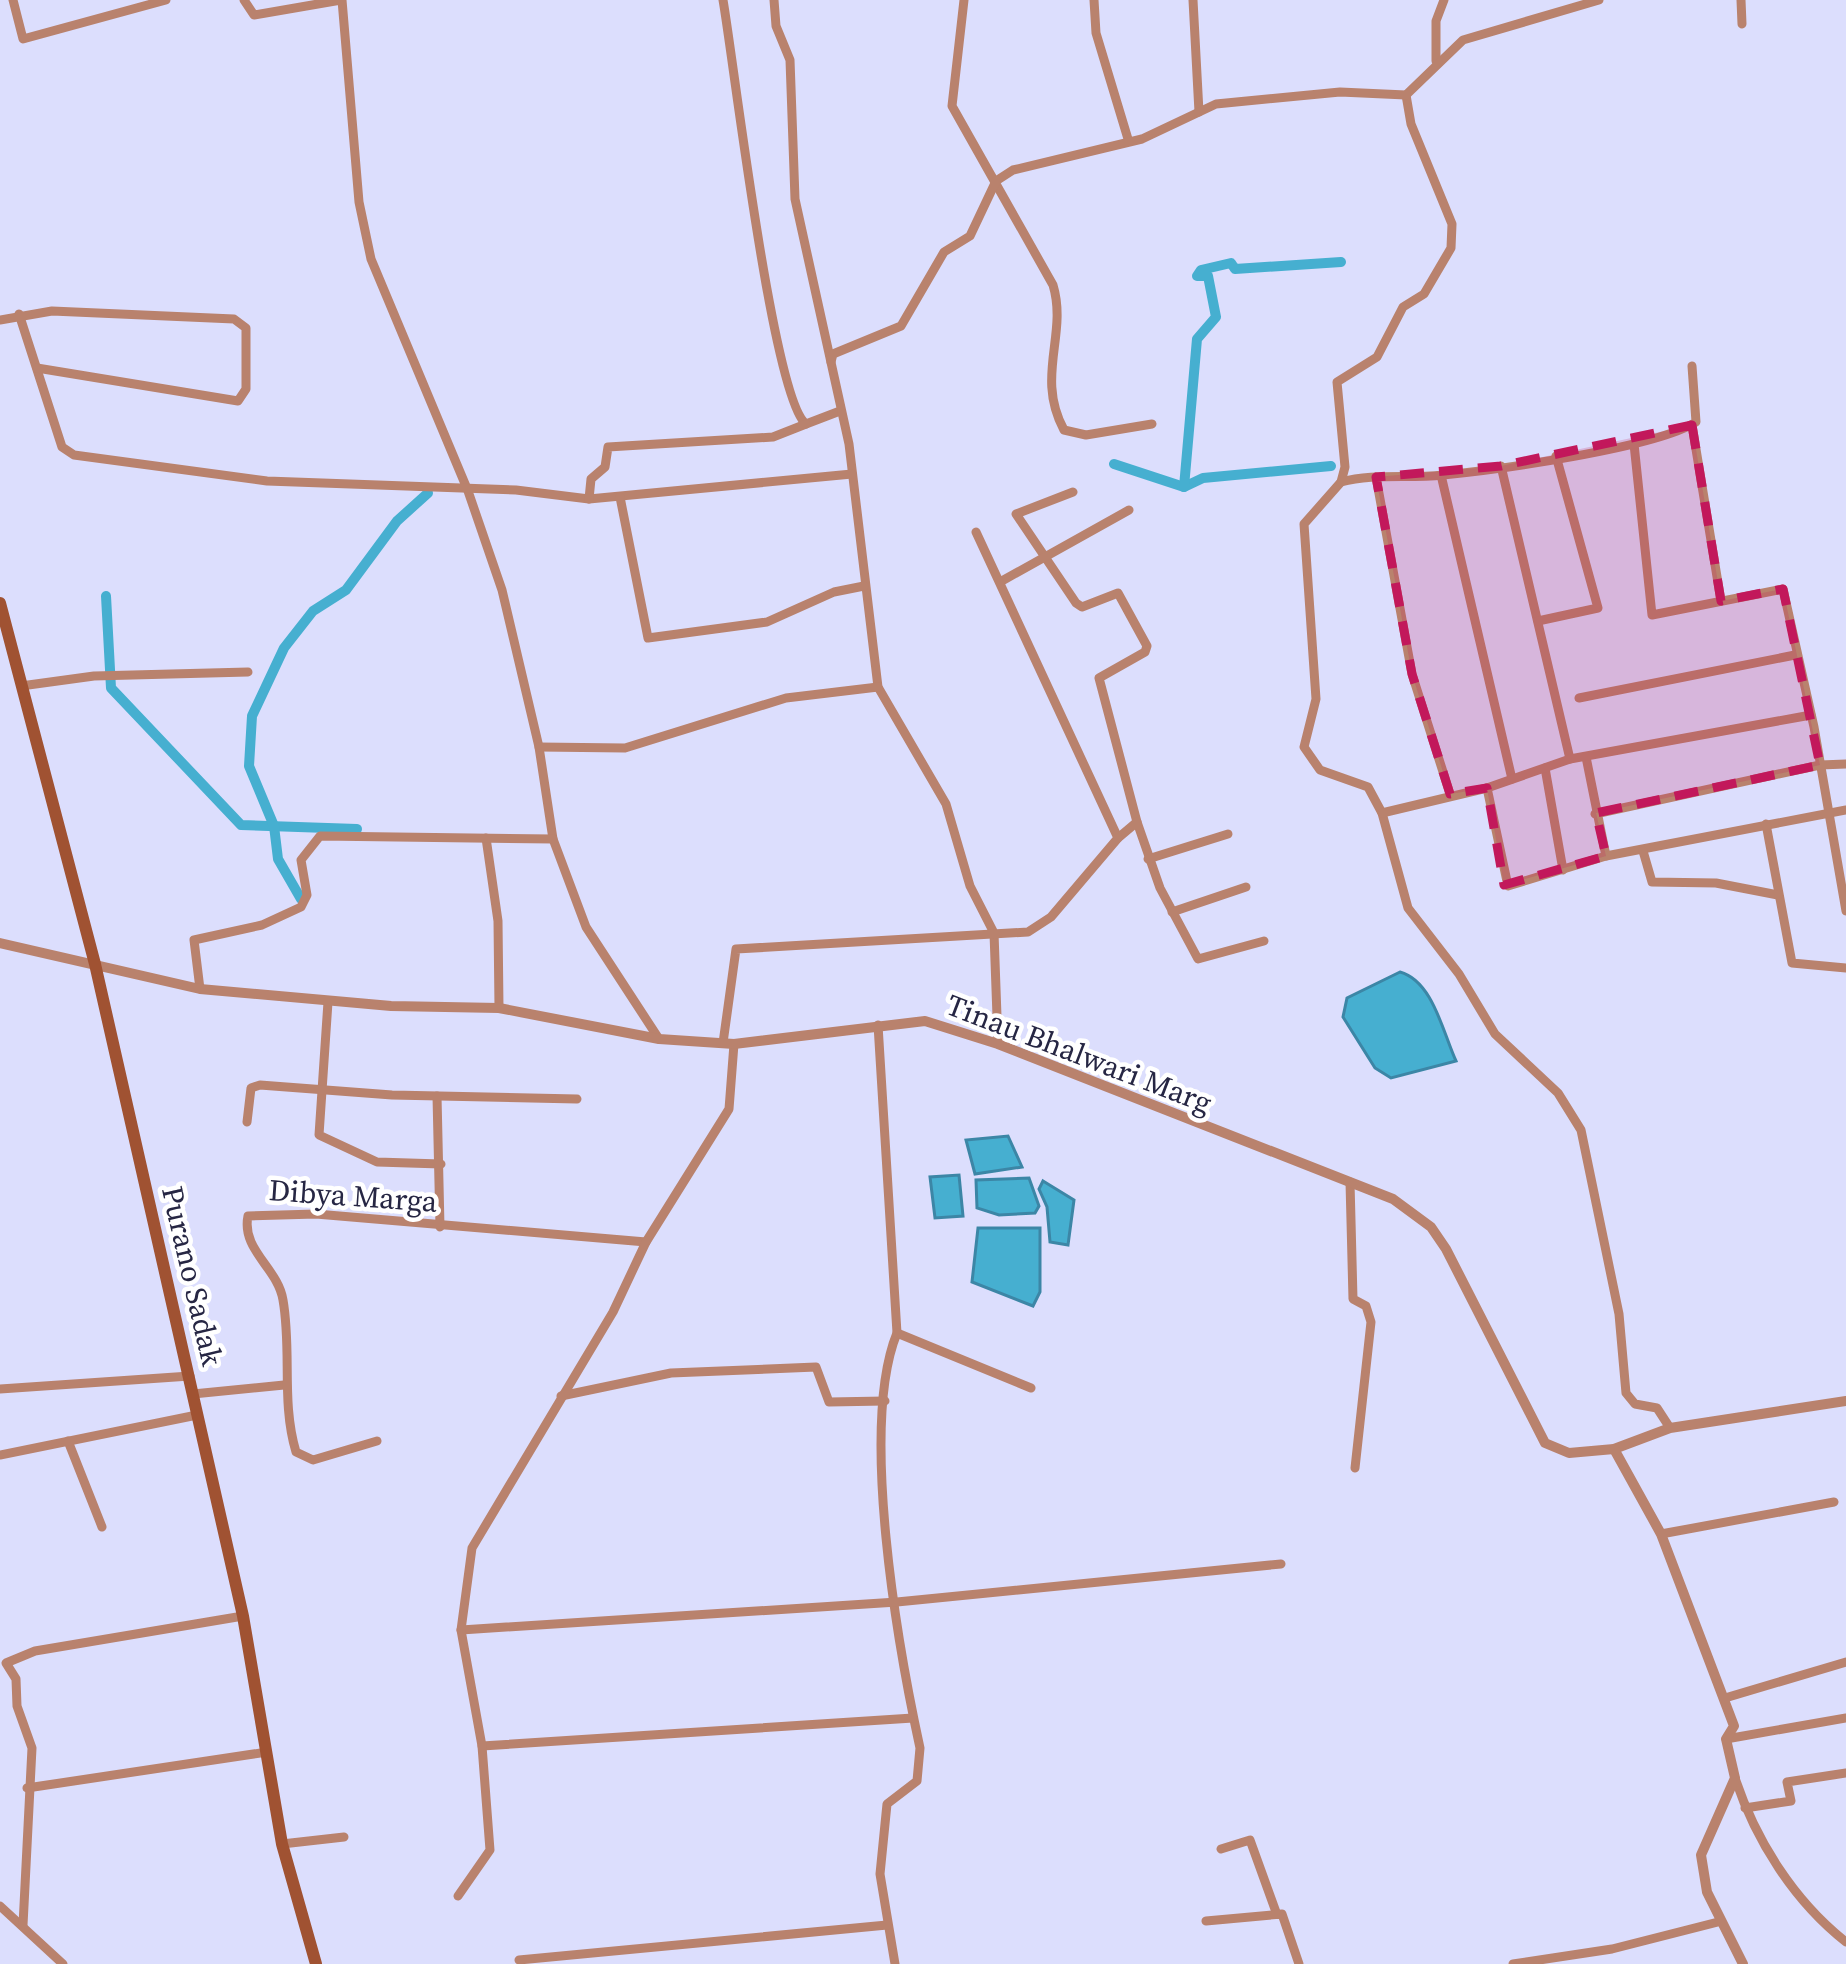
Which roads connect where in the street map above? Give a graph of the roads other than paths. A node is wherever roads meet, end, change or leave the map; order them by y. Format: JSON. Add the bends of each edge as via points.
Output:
{"nodes":[{"id":1,"x":13,"y":0,"type":"edge"},
{"id":2,"x":166,"y":0,"type":"edge"},
{"id":3,"x":244,"y":0,"type":"edge"},
{"id":4,"x":342,"y":0,"type":"edge"},
{"id":5,"x":724,"y":0,"type":"edge"},
{"id":6,"x":774,"y":0,"type":"edge"},
{"id":7,"x":964,"y":0,"type":"edge"},
{"id":8,"x":1094,"y":0,"type":"edge"},
{"id":9,"x":1192,"y":0,"type":"edge"},
{"id":10,"x":1444,"y":0,"type":"edge"},
{"id":11,"x":1599,"y":0,"type":"edge"},
{"id":12,"x":1742,"y":0,"type":"edge"},
{"id":13,"x":1742,"y":24,"type":"dead end"},
{"id":14,"x":1436,"y":62,"type":"junction"},
{"id":15,"x":1406,"y":95,"type":"junction"},
{"id":16,"x":1199,"y":112,"type":"junction"},
{"id":17,"x":1128,"y":139,"type":"junction"},
{"id":18,"x":996,"y":181,"type":"junction"},
{"id":19,"x":19,"y":314,"type":"junction"},
{"id":20,"x":0,"y":320,"type":"edge"},
{"id":21,"x":1692,"y":366,"type":"dead end"},
{"id":22,"x":37,"y":368,"type":"junction"},
{"id":23,"x":830,"y":368,"type":"junction"},
{"id":24,"x":841,"y":410,"type":"junction"},
{"id":25,"x":806,"y":424,"type":"junction"},
{"id":26,"x":1152,"y":424,"type":"dead end"},
{"id":27,"x":1692,"y":425,"type":"junction"},
{"id":28,"x":1634,"y":444,"type":"junction"},
{"id":29,"x":1556,"y":456,"type":"junction"},
{"id":30,"x":1501,"y":466,"type":"junction"},
{"id":31,"x":852,"y":474,"type":"junction"},
{"id":32,"x":1376,"y":476,"type":"junction"},
{"id":33,"x":1441,"y":476,"type":"junction"},
{"id":34,"x":1341,"y":482,"type":"junction"},
{"id":35,"x":468,"y":491,"type":"junction"},
{"id":36,"x":1073,"y":492,"type":"dead end"},
{"id":37,"x":620,"y":497,"type":"junction"},
{"id":38,"x":589,"y":500,"type":"junction"},
{"id":39,"x":1129,"y":510,"type":"dead end"},
{"id":40,"x":976,"y":532,"type":"dead end"},
{"id":41,"x":1051,"y":558,"type":"junction"},
{"id":42,"x":1000,"y":582,"type":"junction"},
{"id":43,"x":864,"y":586,"type":"junction"},
{"id":44,"x":1721,"y":602,"type":"junction"},
{"id":45,"x":0,"y":603,"type":"edge"},
{"id":46,"x":1538,"y":621,"type":"junction"},
{"id":47,"x":1795,"y":655,"type":"junction"},
{"id":48,"x":248,"y":672,"type":"dead end"},
{"id":49,"x":21,"y":686,"type":"junction"},
{"id":50,"x":878,"y":687,"type":"junction"},
{"id":51,"x":1579,"y":698,"type":"dead end"},
{"id":52,"x":1810,"y":715,"type":"junction"},
{"id":53,"x":539,"y":747,"type":"junction"},
{"id":54,"x":1586,"y":757,"type":"junction"},
{"id":55,"x":1570,"y":759,"type":"junction"},
{"id":56,"x":1820,"y":764,"type":"junction"},
{"id":57,"x":1846,"y":764,"type":"edge"},
{"id":58,"x":1545,"y":768,"type":"junction"},
{"id":59,"x":1512,"y":779,"type":"junction"},
{"id":60,"x":1487,"y":788,"type":"junction"},
{"id":61,"x":1450,"y":794,"type":"junction"},
{"id":62,"x":1846,"y":810,"type":"edge"},
{"id":63,"x":1382,"y":813,"type":"junction"},
{"id":64,"x":1595,"y":814,"type":"junction"},
{"id":65,"x":1827,"y":814,"type":"junction"},
{"id":66,"x":1137,"y":822,"type":"junction"},
{"id":67,"x":1766,"y":824,"type":"junction"},
{"id":68,"x":1228,"y":834,"type":"dead end"},
{"id":69,"x":486,"y":838,"type":"junction"},
{"id":70,"x":553,"y":838,"type":"junction"},
{"id":71,"x":1118,"y":838,"type":"junction"},
{"id":72,"x":1643,"y":851,"type":"junction"},
{"id":73,"x":1606,"y":856,"type":"junction"},
{"id":74,"x":1148,"y":859,"type":"junction"},
{"id":75,"x":1841,"y":863,"type":"edge"},
{"id":76,"x":1563,"y":870,"type":"junction"},
{"id":77,"x":1246,"y":887,"type":"dead end"},
{"id":78,"x":1778,"y":895,"type":"junction"},
{"id":79,"x":1846,"y":911,"type":"edge"},
{"id":80,"x":1172,"y":912,"type":"junction"},
{"id":81,"x":994,"y":933,"type":"junction"},
{"id":82,"x":1264,"y":940,"type":"dead end"},
{"id":83,"x":0,"y":943,"type":"edge"},
{"id":84,"x":95,"y":964,"type":"junction"},
{"id":85,"x":1846,"y":968,"type":"edge"},
{"id":86,"x":200,"y":989,"type":"junction"},
{"id":87,"x":328,"y":1002,"type":"junction"},
{"id":88,"x":499,"y":1008,"type":"junction"},
{"id":89,"x":878,"y":1025,"type":"junction"},
{"id":90,"x":659,"y":1040,"type":"junction"},
{"id":91,"x":728,"y":1043,"type":"junction"},
{"id":92,"x":998,"y":1044,"type":"junction"},
{"id":93,"x":317,"y":1091,"type":"junction"},
{"id":94,"x":436,"y":1096,"type":"junction"},
{"id":95,"x":577,"y":1099,"type":"dead end"},
{"id":96,"x":247,"y":1122,"type":"dead end"},
{"id":97,"x":441,"y":1164,"type":"junction"},
{"id":98,"x":1350,"y":1182,"type":"junction"},
{"id":99,"x":440,"y":1227,"type":"junction"},
{"id":100,"x":646,"y":1241,"type":"junction"},
{"id":101,"x":897,"y":1333,"type":"junction"},
{"id":102,"x":190,"y":1376,"type":"junction"},
{"id":103,"x":284,"y":1385,"type":"junction"},
{"id":104,"x":1031,"y":1388,"type":"dead end"},
{"id":105,"x":0,"y":1389,"type":"edge"},
{"id":106,"x":193,"y":1394,"type":"junction"},
{"id":107,"x":561,"y":1396,"type":"junction"},
{"id":108,"x":1846,"y":1401,"type":"edge"},
{"id":109,"x":884,"y":1402,"type":"junction"},
{"id":110,"x":197,"y":1415,"type":"junction"},
{"id":111,"x":1670,"y":1428,"type":"junction"},
{"id":112,"x":377,"y":1441,"type":"dead end"},
{"id":113,"x":68,"y":1442,"type":"junction"},
{"id":114,"x":1614,"y":1449,"type":"junction"},
{"id":115,"x":0,"y":1455,"type":"edge"},
{"id":116,"x":1355,"y":1468,"type":"dead end"},
{"id":117,"x":1834,"y":1502,"type":"dead end"},
{"id":118,"x":102,"y":1527,"type":"dead end"},
{"id":119,"x":1661,"y":1534,"type":"junction"},
{"id":120,"x":1282,"y":1564,"type":"dead end"},
{"id":121,"x":897,"y":1602,"type":"junction"},
{"id":122,"x":243,"y":1616,"type":"junction"},
{"id":123,"x":461,"y":1630,"type":"junction"},
{"id":124,"x":3,"y":1659,"type":"edge"},
{"id":125,"x":1846,"y":1662,"type":"edge"},
{"id":126,"x":1725,"y":1699,"type":"junction"},
{"id":127,"x":914,"y":1718,"type":"junction"},
{"id":128,"x":1846,"y":1718,"type":"edge"},
{"id":129,"x":1726,"y":1739,"type":"junction"},
{"id":130,"x":482,"y":1746,"type":"junction"},
{"id":131,"x":267,"y":1752,"type":"junction"},
{"id":132,"x":1846,"y":1773,"type":"edge"},
{"id":133,"x":1735,"y":1778,"type":"junction"},
{"id":134,"x":27,"y":1788,"type":"junction"},
{"id":135,"x":1745,"y":1808,"type":"junction"},
{"id":136,"x":344,"y":1838,"type":"dead end"},
{"id":137,"x":282,"y":1844,"type":"junction"},
{"id":138,"x":1221,"y":1849,"type":"dead end"},
{"id":139,"x":458,"y":1895,"type":"dead end"},
{"id":140,"x":0,"y":1906,"type":"edge"},
{"id":141,"x":1276,"y":1912,"type":"junction"},
{"id":142,"x":1206,"y":1921,"type":"dead end"},
{"id":143,"x":1718,"y":1922,"type":"junction"},
{"id":144,"x":886,"y":1924,"type":"junction"},
{"id":145,"x":23,"y":1925,"type":"junction"},
{"id":146,"x":1846,"y":1942,"type":"edge"},
{"id":147,"x":519,"y":1960,"type":"dead end"},
{"id":148,"x":63,"y":1964,"type":"edge"},
{"id":149,"x":316,"y":1964,"type":"edge"},
{"id":150,"x":895,"y":1964,"type":"edge"},
{"id":151,"x":1299,"y":1964,"type":"edge"},
{"id":152,"x":1513,"y":1964,"type":"edge"},
{"id":153,"x":1743,"y":1964,"type":"edge"}],
"edges":[{"from":1,"to":2,"type":"street","via":[[23,39]]},
{"from":3,"to":4,"type":"street","via":[[254,15]]},
{"from":4,"to":35,"type":"street","via":[[371,259]]},
{"from":5,"to":25,"type":"street","via":[[774,328],[794,414]]},
{"from":6,"to":23,"type":"street","via":[[790,60],[795,199]]},
{"from":7,"to":18,"type":"street","via":[[952,106]]},
{"from":8,"to":17,"type":"street"},
{"from":9,"to":16,"type":"street"},
{"from":10,"to":14,"type":"street"},
{"from":11,"to":14,"type":"street","via":[[1463,40]]},
{"from":12,"to":13,"type":"street"},
{"from":14,"to":15,"type":"street"},
{"from":15,"to":16,"type":"street","via":[[1340,92]]},
{"from":15,"to":34,"type":"street","via":[[1452,224],[1451,248],[1424,294],[1402,307],[1377,357],[1336,382],[1347,448]]},
{"from":16,"to":17,"type":"street"},
{"from":17,"to":18,"type":"street"},
{"from":18,"to":23,"type":"street","via":[[970,236],[944,252],[901,326],[833,354]]},
{"from":18,"to":26,"type":"street","via":[[1058,305],[1049,368],[1064,430],[1086,435]]},
{"from":19,"to":20,"type":"street"},
{"from":19,"to":22,"type":"street"},
{"from":19,"to":22,"type":"street","via":[[234,319],[246,328],[246,389],[238,401]]},
{"from":21,"to":27,"type":"street","via":[[1699,407]]},
{"from":22,"to":35,"type":"street","via":[[62,447],[74,455],[267,482]]},
{"from":23,"to":24,"type":"street"},
{"from":24,"to":25,"type":"street"},
{"from":24,"to":31,"type":"street"},
{"from":25,"to":38,"type":"street","via":[[789,435],[608,447]]},
{"from":27,"to":28,"type":"street"},
{"from":27,"to":44,"type":"street"},
{"from":28,"to":29,"type":"street"},
{"from":28,"to":44,"type":"street","via":[[1652,615]]},
{"from":29,"to":30,"type":"street"},
{"from":29,"to":46,"type":"street","via":[[1598,608]]},
{"from":30,"to":33,"type":"street"},
{"from":30,"to":46,"type":"street"},
{"from":31,"to":37,"type":"street"},
{"from":31,"to":43,"type":"street"},
{"from":32,"to":33,"type":"street"},
{"from":32,"to":34,"type":"street"},
{"from":32,"to":61,"type":"street","via":[[1412,674]]},
{"from":33,"to":59,"type":"street"},
{"from":34,"to":63,"type":"street","via":[[1304,524],[1316,699],[1303,737],[1320,770],[1368,787]]},
{"from":35,"to":38,"type":"street"},
{"from":35,"to":53,"type":"street","via":[[502,590]]},
{"from":36,"to":41,"type":"street","via":[[1017,511]]},
{"from":37,"to":38,"type":"street"},
{"from":37,"to":43,"type":"street","via":[[648,638],[766,622]]},
{"from":39,"to":41,"type":"street"},
{"from":40,"to":42,"type":"street"},
{"from":41,"to":42,"type":"street"},
{"from":41,"to":66,"type":"street","via":[[1078,606],[1118,593],[1147,646],[1099,679]]},
{"from":42,"to":71,"type":"street"},
{"from":43,"to":50,"type":"street"},
{"from":44,"to":47,"type":"street","via":[[1783,590]]},
{"from":45,"to":49,"type":"main road","name":"Purano Sadak"},
{"from":46,"to":55,"type":"street"},
{"from":47,"to":51,"type":"street"},
{"from":47,"to":52,"type":"street"},
{"from":48,"to":49,"type":"street"},
{"from":49,"to":84,"type":"main road","name":"Purano Sadak"},
{"from":50,"to":53,"type":"street","via":[[786,698],[626,748]]},
{"from":50,"to":81,"type":"street","via":[[946,805]]},
{"from":52,"to":54,"type":"street"},
{"from":52,"to":56,"type":"street"},
{"from":53,"to":70,"type":"street"},
{"from":54,"to":55,"type":"street"},
{"from":54,"to":64,"type":"street"},
{"from":55,"to":58,"type":"street"},
{"from":56,"to":57,"type":"street"},
{"from":56,"to":64,"type":"street"},
{"from":56,"to":65,"type":"street"},
{"from":58,"to":59,"type":"street"},
{"from":58,"to":76,"type":"street"},
{"from":59,"to":60,"type":"street"},
{"from":60,"to":61,"type":"street"},
{"from":60,"to":76,"type":"street","via":[[1504,885]]},
{"from":61,"to":63,"type":"street"},
{"from":62,"to":65,"type":"street"},
{"from":63,"to":111,"type":"street","via":[[1408,908],[1495,1034],[1571,1109],[1581,1130],[1615,1292],[1626,1393],[1657,1408]]},
{"from":64,"to":73,"type":"street"},
{"from":65,"to":67,"type":"street"},
{"from":65,"to":75,"type":"street"},
{"from":66,"to":71,"type":"street"},
{"from":66,"to":74,"type":"street"},
{"from":67,"to":72,"type":"street"},
{"from":67,"to":78,"type":"street"},
{"from":68,"to":74,"type":"street"},
{"from":69,"to":70,"type":"street"},
{"from":69,"to":86,"type":"street","via":[[314,839],[301,860],[302,907],[194,940]]},
{"from":69,"to":88,"type":"street"},
{"from":70,"to":90,"type":"street","via":[[586,927]]},
{"from":71,"to":81,"type":"street","via":[[1036,929]]},
{"from":72,"to":73,"type":"street"},
{"from":72,"to":78,"type":"street","via":[[1652,882]]},
{"from":73,"to":76,"type":"street"},
{"from":74,"to":80,"type":"street"},
{"from":75,"to":79,"type":"street"},
{"from":77,"to":80,"type":"street"},
{"from":78,"to":85,"type":"street","via":[[1793,965]]},
{"from":80,"to":82,"type":"street","via":[[1198,958]]},
{"from":81,"to":91,"type":"street","via":[[736,950]]},
{"from":81,"to":92,"type":"street"},
{"from":83,"to":84,"type":"street","name":"Tinau Bhalwari Marg"},
{"from":84,"to":86,"type":"street","name":"Tinau Bhalwari Marg"},
{"from":84,"to":102,"type":"main road","name":"Purano Sadak"},
{"from":86,"to":87,"type":"street","name":"Tinau Bhalwari Marg"},
{"from":87,"to":88,"type":"street","name":"Tinau Bhalwari Marg"},
{"from":87,"to":93,"type":"street"},
{"from":88,"to":90,"type":"street","name":"Tinau Bhalwari Marg"},
{"from":89,"to":91,"type":"street","name":"Tinau Bhalwari Marg"},
{"from":89,"to":92,"type":"street","name":"Tinau Bhalwari Marg","via":[[925,1021]]},
{"from":89,"to":101,"type":"street"},
{"from":90,"to":91,"type":"street","name":"Tinau Bhalwari Marg"},
{"from":91,"to":100,"type":"street","via":[[729,1109]]},
{"from":92,"to":98,"type":"street","name":"Tinau Bhalwari Marg"},
{"from":93,"to":94,"type":"street"},
{"from":93,"to":96,"type":"street","via":[[260,1084],[251,1088]]},
{"from":93,"to":97,"type":"street","via":[[316,1129],[326,1142],[377,1162]]},
{"from":94,"to":95,"type":"street"},
{"from":94,"to":97,"type":"street"},
{"from":97,"to":99,"type":"street"},
{"from":98,"to":114,"type":"street","name":"Tinau Bhalwari Marg","via":[[1432,1227],[1545,1444],[1569,1453]]},
{"from":98,"to":116,"type":"street","via":[[1353,1299],[1371,1322]]},
{"from":99,"to":100,"type":"street","name":"Dibya Marga"},
{"from":99,"to":103,"type":"street","name":"Dibya Marga","via":[[248,1216],[247,1234],[278,1279],[284,1303]]},
{"from":100,"to":107,"type":"street"},
{"from":101,"to":104,"type":"street"},
{"from":101,"to":109,"type":"street","via":[[886,1358]]},
{"from":102,"to":105,"type":"street"},
{"from":102,"to":106,"type":"main road","name":"Purano Sadak"},
{"from":103,"to":106,"type":"street"},
{"from":103,"to":112,"type":"street","name":"Dibya Marga","via":[[302,1458]]},
{"from":106,"to":110,"type":"main road","name":"Purano Sadak"},
{"from":107,"to":109,"type":"street","via":[[671,1373],[816,1367],[829,1402]]},
{"from":107,"to":123,"type":"street","via":[[472,1548]]},
{"from":108,"to":111,"type":"street","name":"Tinau Bhalwari Marg"},
{"from":109,"to":121,"type":"street"},
{"from":110,"to":113,"type":"street"},
{"from":110,"to":122,"type":"main road","name":"Purano Sadak"},
{"from":111,"to":114,"type":"street","name":"Tinau Bhalwari Marg"},
{"from":113,"to":115,"type":"street"},
{"from":113,"to":118,"type":"street"},
{"from":114,"to":119,"type":"street"},
{"from":117,"to":119,"type":"street"},
{"from":119,"to":126,"type":"street"},
{"from":120,"to":121,"type":"street"},
{"from":121,"to":123,"type":"street"},
{"from":121,"to":127,"type":"street"},
{"from":122,"to":124,"type":"street"},
{"from":122,"to":131,"type":"main road","name":"Purano Sadak"},
{"from":123,"to":130,"type":"street"},
{"from":124,"to":134,"type":"street","via":[[16,1679],[31,1743]]},
{"from":125,"to":126,"type":"street"},
{"from":126,"to":129,"type":"street","via":[[1734,1726]]},
{"from":127,"to":130,"type":"street"},
{"from":127,"to":144,"type":"street","via":[[917,1781],[887,1804],[880,1874]]},
{"from":128,"to":129,"type":"street"},
{"from":129,"to":133,"type":"street"},
{"from":130,"to":139,"type":"street","via":[[490,1850]]},
{"from":131,"to":134,"type":"street"},
{"from":131,"to":137,"type":"main road","name":"Purano Sadak"},
{"from":132,"to":135,"type":"street","via":[[1787,1782],[1791,1801]]},
{"from":133,"to":135,"type":"street"},
{"from":133,"to":143,"type":"street","via":[[1701,1855]]},
{"from":134,"to":145,"type":"street"},
{"from":135,"to":146,"type":"street","via":[[1804,1906]]},
{"from":136,"to":137,"type":"street"},
{"from":137,"to":149,"type":"main road","name":"Purano Sadak"},
{"from":138,"to":141,"type":"street","via":[[1250,1840]]},
{"from":140,"to":145,"type":"street"},
{"from":141,"to":142,"type":"street"},
{"from":141,"to":151,"type":"street","via":[[1288,1923]]},
{"from":143,"to":152,"type":"street"},
{"from":143,"to":153,"type":"street"},
{"from":144,"to":147,"type":"street"},
{"from":144,"to":150,"type":"street"},
{"from":145,"to":148,"type":"street"}]}
